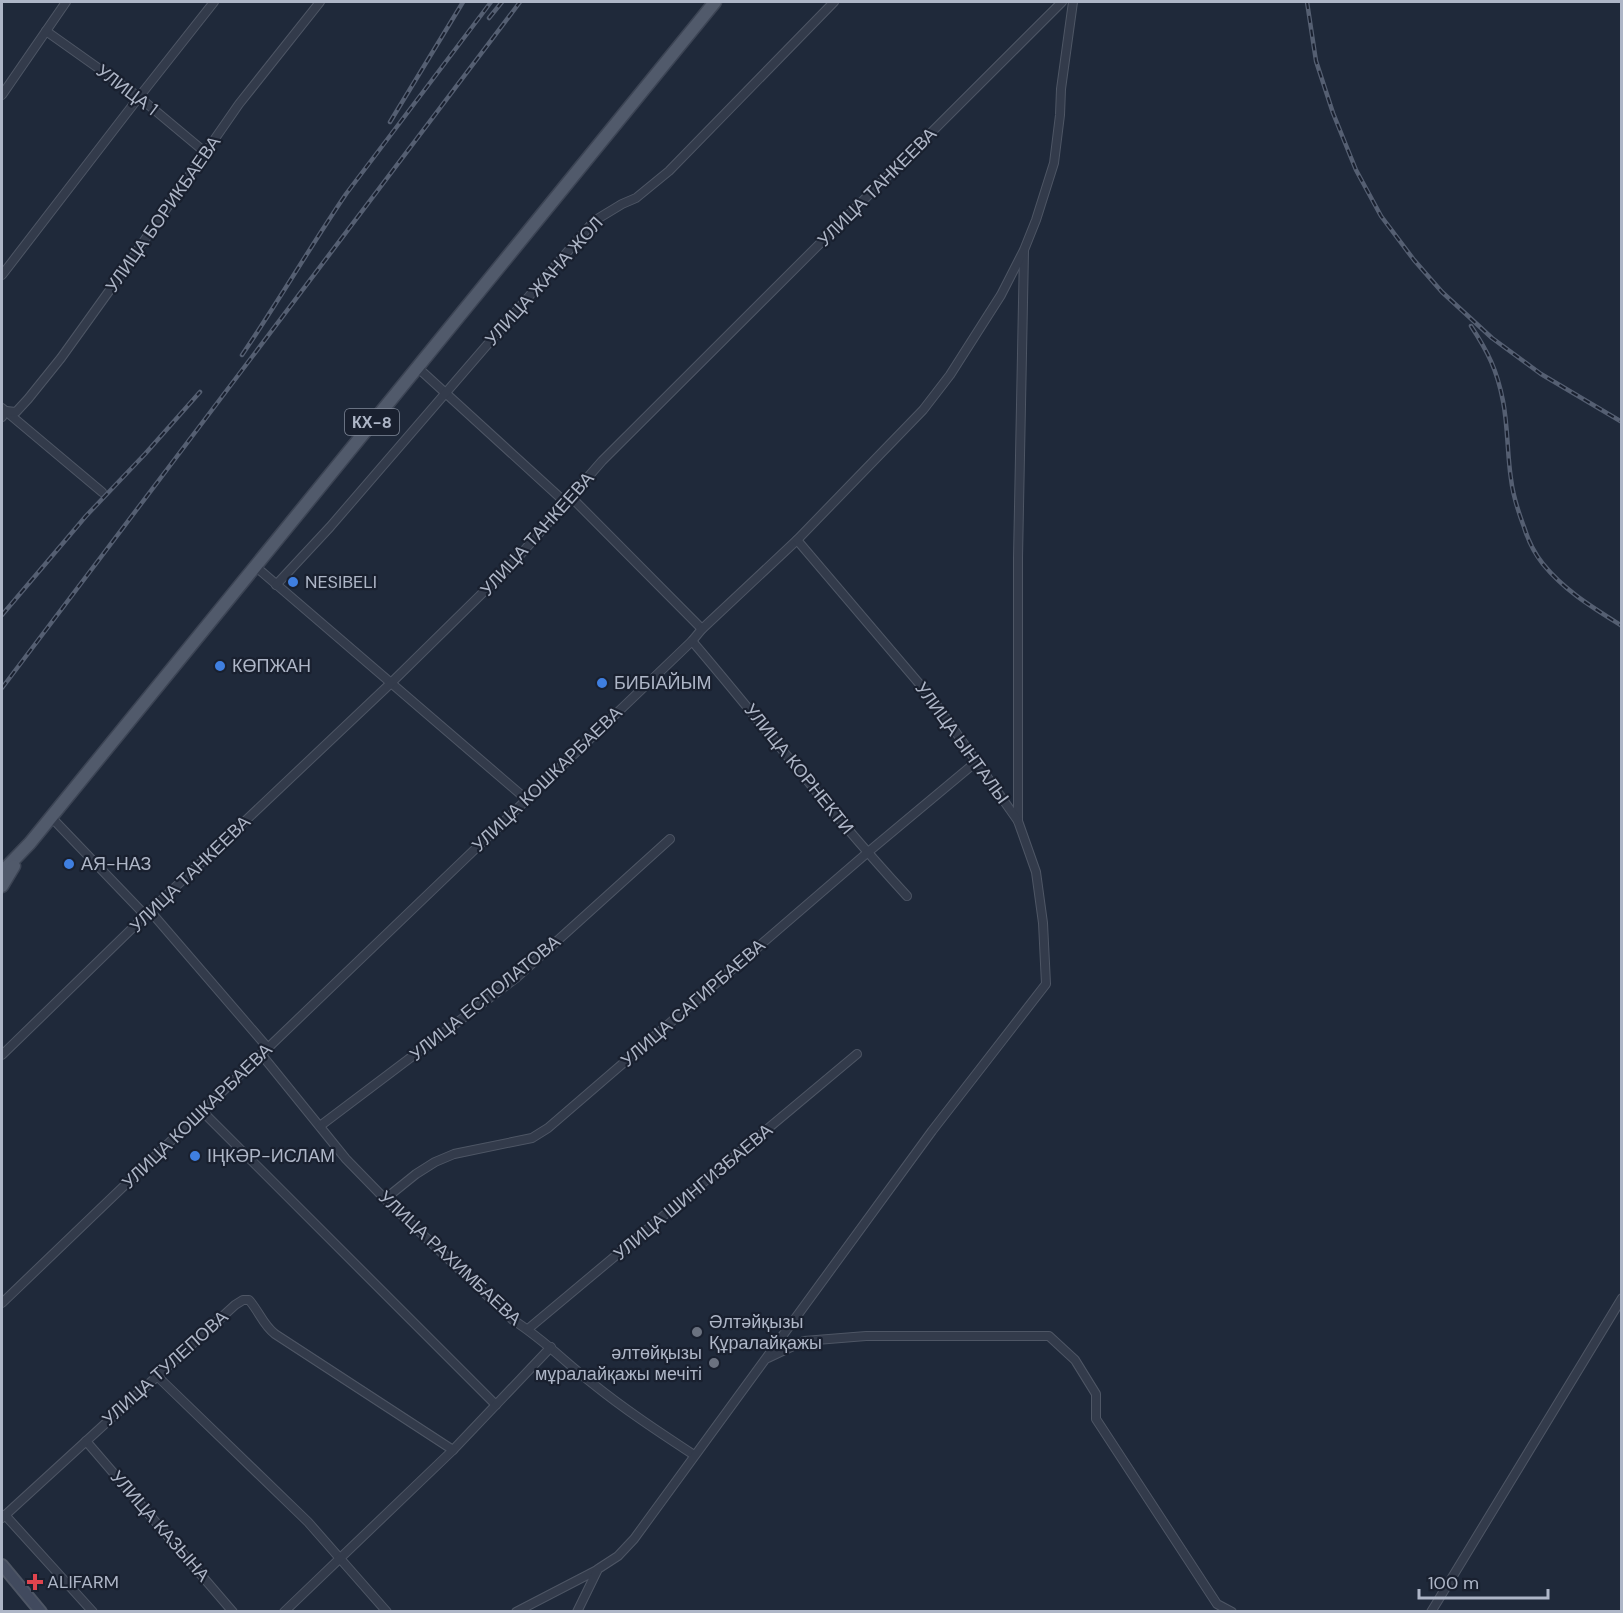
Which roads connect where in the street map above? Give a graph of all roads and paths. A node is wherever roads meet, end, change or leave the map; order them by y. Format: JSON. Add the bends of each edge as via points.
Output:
{"nodes":[{"id":1,"x":66,"y":2,"type":"edge"},
{"id":2,"x":214,"y":2,"type":"edge"},
{"id":3,"x":320,"y":2,"type":"edge"},
{"id":4,"x":715,"y":2,"type":"edge"},
{"id":5,"x":834,"y":2,"type":"edge"},
{"id":6,"x":1062,"y":2,"type":"edge"},
{"id":7,"x":1073,"y":2,"type":"edge"},
{"id":8,"x":46,"y":31,"type":"junction"},
{"id":9,"x":2,"y":95,"type":"edge"},
{"id":10,"x":139,"y":97,"type":"junction"},
{"id":11,"x":206,"y":153,"type":"junction"},
{"id":12,"x":1024,"y":250,"type":"junction"},
{"id":13,"x":2,"y":275,"type":"edge"},
{"id":14,"x":417,"y":367,"type":"junction"},
{"id":15,"x":445,"y":393,"type":"junction"},
{"id":16,"x":3,"y":412,"type":"edge"},
{"id":17,"x":102,"y":492,"type":"dead end"},
{"id":18,"x":568,"y":500,"type":"junction"},
{"id":19,"x":797,"y":540,"type":"junction"},
{"id":20,"x":255,"y":566,"type":"junction"},
{"id":21,"x":276,"y":585,"type":"junction"},
{"id":22,"x":702,"y":628,"type":"junction"},
{"id":23,"x":692,"y":641,"type":"junction"},
{"id":24,"x":390,"y":683,"type":"junction"},
{"id":25,"x":976,"y":762,"type":"junction"},
{"id":26,"x":526,"y":799,"type":"junction"},
{"id":27,"x":51,"y":817,"type":"junction"},
{"id":28,"x":1018,"y":821,"type":"junction"},
{"id":29,"x":670,"y":838,"type":"dead end"},
{"id":30,"x":30,"y":843,"type":"junction"},
{"id":31,"x":867,"y":853,"type":"junction"},
{"id":32,"x":2,"y":872,"type":"edge"},
{"id":33,"x":2,"y":886,"type":"edge"},
{"id":34,"x":907,"y":896,"type":"dead end"},
{"id":35,"x":147,"y":913,"type":"junction"},
{"id":36,"x":268,"y":1048,"type":"junction"},
{"id":37,"x":261,"y":1054,"type":"junction"},
{"id":38,"x":857,"y":1054,"type":"dead end"},
{"id":39,"x":2,"y":1055,"type":"edge"},
{"id":40,"x":202,"y":1111,"type":"junction"},
{"id":41,"x":320,"y":1126,"type":"junction"},
{"id":42,"x":385,"y":1199,"type":"junction"},
{"id":43,"x":1622,"y":1298,"type":"edge"},
{"id":44,"x":2,"y":1303,"type":"edge"},
{"id":45,"x":528,"y":1329,"type":"junction"},
{"id":46,"x":551,"y":1347,"type":"junction"},
{"id":47,"x":767,"y":1359,"type":"junction"},
{"id":48,"x":157,"y":1376,"type":"junction"},
{"id":49,"x":496,"y":1405,"type":"junction"},
{"id":50,"x":86,"y":1441,"type":"junction"},
{"id":51,"x":453,"y":1450,"type":"junction"},
{"id":52,"x":694,"y":1455,"type":"junction"},
{"id":53,"x":3,"y":1516,"type":"edge"},
{"id":54,"x":341,"y":1559,"type":"junction"},
{"id":55,"x":2,"y":1565,"type":"edge"},
{"id":56,"x":598,"y":1569,"type":"junction"},
{"id":57,"x":1215,"y":1608,"type":"edge"},
{"id":58,"x":41,"y":1611,"type":"edge"},
{"id":59,"x":93,"y":1611,"type":"edge"},
{"id":60,"x":234,"y":1611,"type":"edge"},
{"id":61,"x":284,"y":1611,"type":"edge"},
{"id":62,"x":387,"y":1611,"type":"edge"},
{"id":63,"x":516,"y":1611,"type":"edge"},
{"id":64,"x":577,"y":1611,"type":"edge"},
{"id":65,"x":1232,"y":1611,"type":"edge"},
{"id":66,"x":1431,"y":1611,"type":"edge"}],
"edges":[{"from":1,"to":8,"type":"street"},
{"from":2,"to":10,"type":"street"},
{"from":3,"to":11,"type":"street","name":"УЛИЦА БОРИКБАЕВА","via":[[238,104]]},
{"from":4,"to":14,"type":"main road","number":"КХ-8"},
{"from":5,"to":15,"type":"street","name":"УЛИЦА ЖАНА ЖОЛ","via":[[669,171],[636,198],[594,221]]},
{"from":6,"to":18,"type":"street","name":"УЛИЦА ТАНКЕЕВА","via":[[602,461]]},
{"from":7,"to":12,"type":"street","name":"УЛИЦА КОШКАРБАЕВА","via":[[1054,164]]},
{"from":8,"to":9,"type":"street"},
{"from":8,"to":10,"type":"street","name":"УЛИЦА 1"},
{"from":10,"to":11,"type":"street","name":"УЛИЦА 1"},
{"from":10,"to":13,"type":"street"},
{"from":11,"to":16,"type":"street","name":"УЛИЦА БОРИКБАЕВА","via":[[61,358],[15,412]]},
{"from":12,"to":19,"type":"street","name":"УЛИЦА КОШКАРБАЕВА","via":[[1001,296],[923,410]]},
{"from":12,"to":28,"type":"street"},
{"from":14,"to":15,"type":"street"},
{"from":14,"to":20,"type":"main road","number":"КХ-8"},
{"from":15,"to":18,"type":"street"},
{"from":15,"to":21,"type":"street","name":"УЛИЦА ЖАНА ЖОЛ"},
{"from":16,"to":17,"type":"street"},
{"from":18,"to":22,"type":"street"},
{"from":18,"to":24,"type":"street","name":"УЛИЦА ТАНКЕЕВА","via":[[514,562]]},
{"from":19,"to":22,"type":"street","name":"УЛИЦА КОШКАРБАЕВА"},
{"from":19,"to":25,"type":"street","name":"УЛИЦА ЫНТАЛЫ","via":[[934,700]]},
{"from":20,"to":21,"type":"street"},
{"from":20,"to":27,"type":"main road","number":"КХ-8"},
{"from":21,"to":24,"type":"street"},
{"from":22,"to":23,"type":"street","name":"УЛИЦА КОШКАРБАЕВА"},
{"from":23,"to":26,"type":"street","name":"УЛИЦА КОШКАРБАЕВА"},
{"from":23,"to":31,"type":"street","name":"УЛИЦА КОРНЕКТИ"},
{"from":24,"to":26,"type":"street"},
{"from":24,"to":35,"type":"street","name":"УЛИЦА ТАНКЕЕВА"},
{"from":25,"to":28,"type":"street","name":"УЛИЦА ЫНТАЛЫ"},
{"from":25,"to":31,"type":"street","name":"УЛИЦА САГИРБАЕВА"},
{"from":26,"to":36,"type":"street","name":"УЛИЦА КОШКАРБАЕВА"},
{"from":27,"to":30,"type":"main road","number":"КХ-8"},
{"from":27,"to":35,"type":"street"},
{"from":28,"to":47,"type":"street","name":"УЛИЦА ЫНТАЛЫ","via":[[1036,872],[1046,984],[932,1131]]},
{"from":29,"to":41,"type":"street","name":"УЛИЦА ЕСПОЛАТОВА","via":[[516,978]]},
{"from":30,"to":32,"type":"main road","number":"КХ-8"},
{"from":30,"to":33,"type":"main road","number":"КХ-8"},
{"from":31,"to":34,"type":"street","name":"УЛИЦА КОРНЕКТИ"},
{"from":31,"to":42,"type":"street","name":"УЛИЦА САГИРБАЕВА","via":[[548,1128],[532,1138],[454,1154],[435,1162]]},
{"from":35,"to":36,"type":"street"},
{"from":35,"to":39,"type":"street","name":"УЛИЦА ТАНКЕЕВА"},
{"from":36,"to":37,"type":"street","name":"УЛИЦА КОШКАРБАЕВА"},
{"from":37,"to":40,"type":"street","name":"УЛИЦА КОШКАРБАЕВА"},
{"from":37,"to":41,"type":"street","name":"УЛИЦА РАХИМБАЕВА"},
{"from":38,"to":45,"type":"street","name":"УЛИЦА ШИНГИЗБАЕВА"},
{"from":40,"to":44,"type":"street","name":"УЛИЦА КОШКАРБАЕВА"},
{"from":40,"to":49,"type":"street"},
{"from":41,"to":42,"type":"street","name":"УЛИЦА РАХИМБАЕВА"},
{"from":42,"to":45,"type":"street","name":"УЛИЦА РАХИМБАЕВА","via":[[513,1320]]},
{"from":43,"to":66,"type":"street"},
{"from":45,"to":46,"type":"street","name":"УЛИЦА РАХИМБАЕВА"},
{"from":46,"to":49,"type":"street"},
{"from":46,"to":52,"type":"street","name":"УЛИЦА РАХИМБАЕВА","via":[[591,1383]]},
{"from":47,"to":52,"type":"street"},
{"from":47,"to":57,"type":"street","via":[[804,1341],[887,1335],[1049,1336],[1075,1360],[1096,1394],[1096,1419]]},
{"from":48,"to":50,"type":"street","name":"УЛИЦА ТУЛЕПОВА"},
{"from":48,"to":51,"type":"street","name":"УЛИЦА ТУЛЕПОВА","via":[[235,1305],[249,1300],[274,1335]]},
{"from":48,"to":54,"type":"street"},
{"from":49,"to":51,"type":"street"},
{"from":50,"to":53,"type":"street","name":"УЛИЦА ТУЛЕПОВА"},
{"from":50,"to":60,"type":"street","name":"УЛИЦА КАЗЫНА"},
{"from":51,"to":54,"type":"street"},
{"from":52,"to":56,"type":"street","via":[[633,1539],[618,1556]]},
{"from":53,"to":59,"type":"street"},
{"from":54,"to":61,"type":"street"},
{"from":54,"to":62,"type":"street"},
{"from":55,"to":58,"type":"street"},
{"from":56,"to":63,"type":"street"},
{"from":56,"to":64,"type":"street"},
{"from":57,"to":65,"type":"street"}]}
